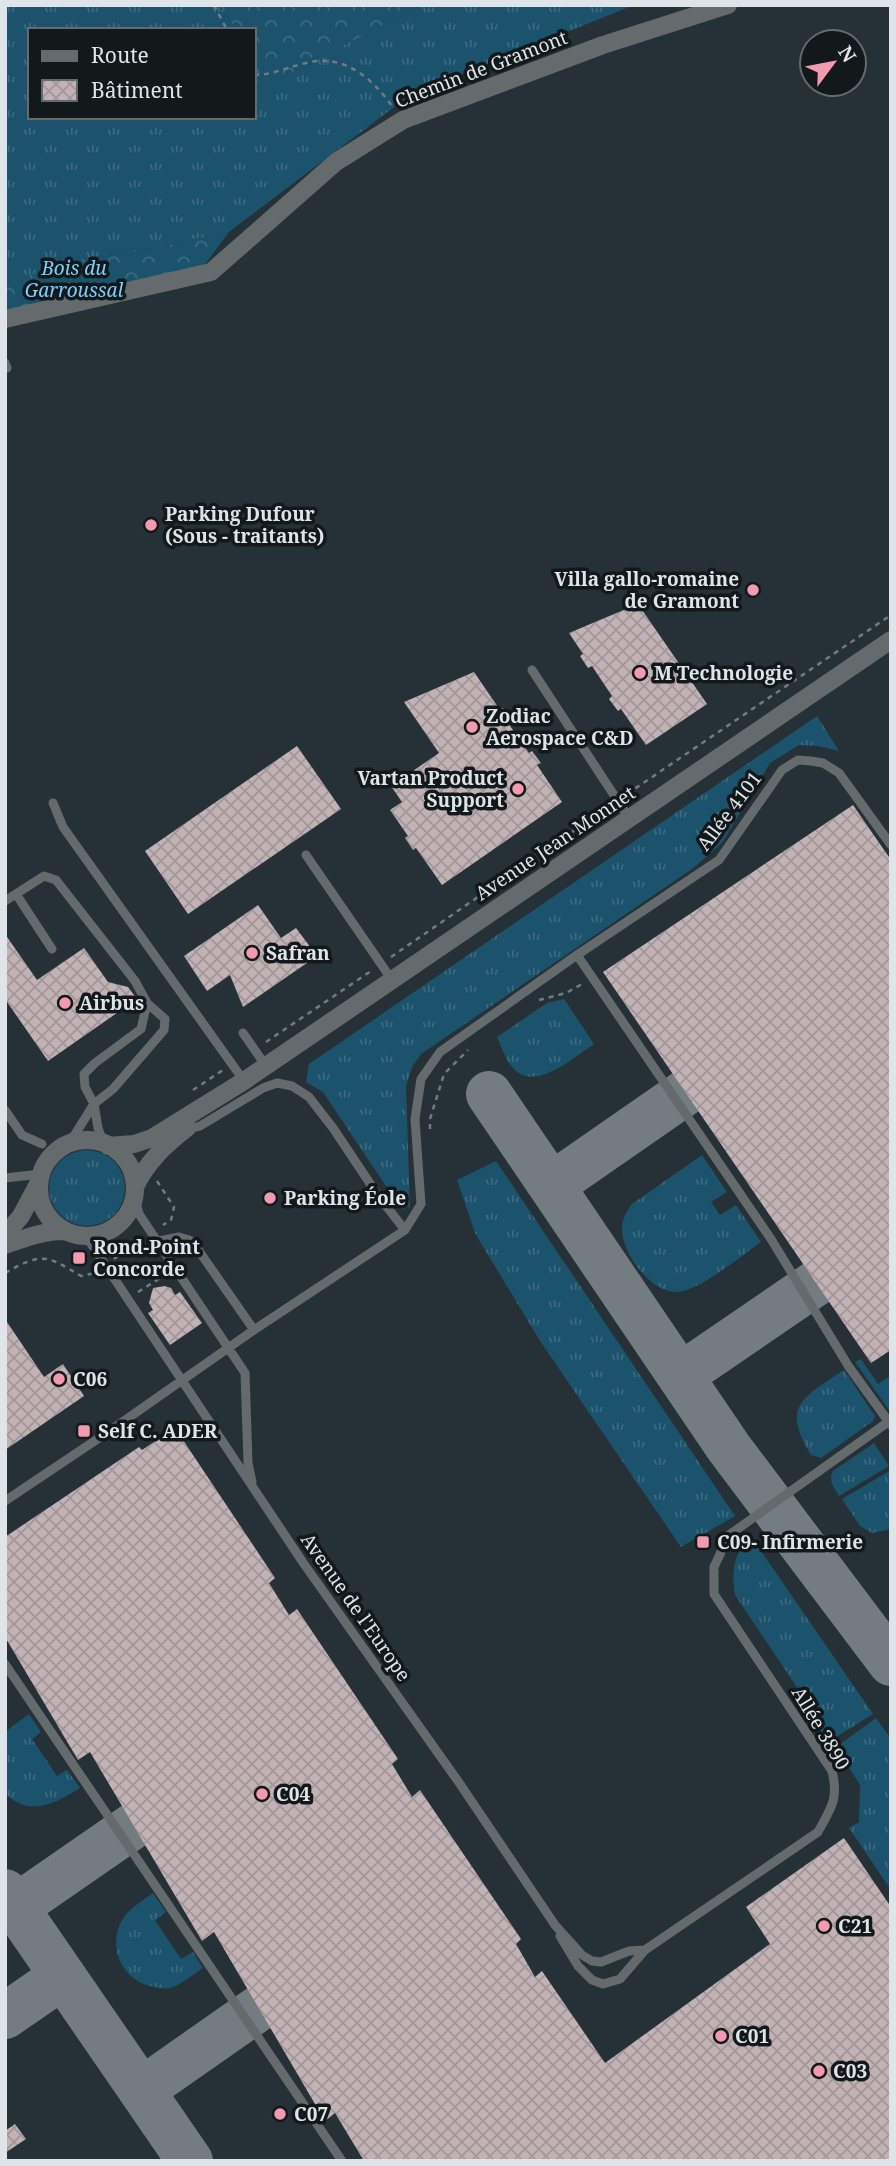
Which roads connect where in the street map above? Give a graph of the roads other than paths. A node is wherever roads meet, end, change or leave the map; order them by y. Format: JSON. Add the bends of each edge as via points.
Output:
{"nodes":[{"id":1,"x":728,"y":5,"type":"edge"},
{"id":2,"x":5,"y":319,"type":"edge"},
{"id":3,"x":891,"y":640,"type":"edge"},
{"id":4,"x":532,"y":670,"type":"dead end"},
{"id":5,"x":53,"y":803,"type":"dead end"},
{"id":6,"x":629,"y":818,"type":"junction"},
{"id":7,"x":891,"y":845,"type":"edge"},
{"id":8,"x":306,"y":855,"type":"dead end"},
{"id":9,"x":16,"y":894,"type":"junction"},
{"id":10,"x":5,"y":901,"type":"edge"},
{"id":11,"x":52,"y":949,"type":"dead end"},
{"id":12,"x":577,"y":955,"type":"junction"},
{"id":13,"x":392,"y":980,"type":"junction"},
{"id":14,"x":147,"y":1003,"type":"junction"},
{"id":15,"x":243,"y":1032,"type":"dead end"},
{"id":16,"x":266,"y":1066,"type":"junction"},
{"id":17,"x":244,"y":1081,"type":"junction"},
{"id":18,"x":94,"y":1104,"type":"junction"},
{"id":19,"x":5,"y":1110,"type":"edge"},
{"id":20,"x":184,"y":1130,"type":"junction"},
{"id":21,"x":42,"y":1144,"type":"dead end"},
{"id":22,"x":69,"y":1144,"type":"junction"},
{"id":23,"x":106,"y":1145,"type":"junction"},
{"id":24,"x":5,"y":1178,"type":"edge"},
{"id":25,"x":40,"y":1178,"type":"junction"},
{"id":26,"x":134,"y":1191,"type":"junction"},
{"id":27,"x":405,"y":1230,"type":"junction"},
{"id":28,"x":64,"y":1231,"type":"junction"},
{"id":29,"x":5,"y":1235,"type":"edge"},
{"id":30,"x":86,"y":1236,"type":"junction"},
{"id":31,"x":159,"y":1241,"type":"junction"},
{"id":32,"x":5,"y":1244,"type":"edge"},
{"id":33,"x":254,"y":1330,"type":"junction"},
{"id":34,"x":229,"y":1347,"type":"junction"},
{"id":35,"x":181,"y":1380,"type":"junction"},
{"id":36,"x":890,"y":1423,"type":"edge"},
{"id":37,"x":254,"y":1490,"type":"junction"},
{"id":38,"x":5,"y":1501,"type":"edge"},
{"id":39,"x":5,"y":1664,"type":"edge"},
{"id":40,"x":555,"y":1925,"type":"junction"},
{"id":41,"x":645,"y":1950,"type":"junction"},
{"id":42,"x":342,"y":2161,"type":"edge"}],
"edges":[{"from":1,"to":2,"type":"street","name":"Chemin de Gramont","via":[[603,45],[403,120],[336,162],[211,272]]},
{"from":3,"to":6,"type":"street","name":"Avenue Jean Monnet"},
{"from":4,"to":6,"type":"lane"},
{"from":5,"to":17,"type":"lane","via":[[64,827]]},
{"from":6,"to":13,"type":"street","name":"Avenue Jean Monnet"},
{"from":7,"to":12,"type":"lane","name":"Allée 4101","via":[[839,773],[822,763],[798,760],[782,770],[719,860]]},
{"from":8,"to":13,"type":"lane"},
{"from":9,"to":10,"type":"lane"},
{"from":9,"to":11,"type":"lane"},
{"from":9,"to":14,"type":"lane","via":[[44,876],[56,880]]},
{"from":12,"to":27,"type":"lane","name":"Allée 4101","via":[[440,1052],[421,1079],[415,1119],[421,1204]]},
{"from":12,"to":36,"type":"lane"},
{"from":13,"to":16,"type":"street","name":"Avenue Jean Monnet"},
{"from":14,"to":18,"type":"lane","via":[[141,1029],[84,1074]]},
{"from":14,"to":18,"type":"lane","via":[[165,1019],[164,1030]]},
{"from":15,"to":16,"type":"lane"},
{"from":16,"to":17,"type":"street","name":"Avenue Jean Monnet"},
{"from":17,"to":20,"type":"street","name":"Avenue Jean Monnet"},
{"from":17,"to":23,"type":"street","name":"Avenue Jean Monnet","via":[[152,1138]]},
{"from":18,"to":22,"type":"lane"},
{"from":18,"to":23,"type":"lane"},
{"from":19,"to":21,"type":"lane","via":[[22,1135]]},
{"from":20,"to":26,"type":"street","name":"Avenue Jean Monnet","via":[[147,1165]]},
{"from":20,"to":27,"type":"lane","via":[[200,1126],[263,1088],[277,1083],[292,1086],[309,1097]]},
{"from":22,"to":23,"type":"street","via":[[93,1141]]},
{"from":22,"to":25,"type":"street","via":[[52,1155]]},
{"from":23,"to":26,"type":"street","via":[[124,1158]]},
{"from":24,"to":25,"type":"lane"},
{"from":25,"to":28,"type":"street","via":[[41,1204]]},
{"from":25,"to":29,"type":"street","via":[[21,1216]]},
{"from":26,"to":30,"type":"street","via":[[123,1220],[100,1235]]},
{"from":26,"to":31,"type":"lane","via":[[139,1214]]},
{"from":27,"to":33,"type":"lane"},
{"from":28,"to":30,"type":"street"},
{"from":28,"to":32,"type":"street"},
{"from":30,"to":35,"type":"lane","name":"Avenue de l'Europe"},
{"from":31,"to":33,"type":"lane","via":[[179,1237],[192,1241]]},
{"from":31,"to":34,"type":"lane"},
{"from":33,"to":34,"type":"lane"},
{"from":34,"to":35,"type":"lane"},
{"from":34,"to":37,"type":"lane","via":[[245,1373],[248,1463]]},
{"from":35,"to":37,"type":"lane","name":"Avenue de l'Europe"},
{"from":35,"to":38,"type":"lane"},
{"from":36,"to":41,"type":"lane","name":"Allée 3890","via":[[729,1535],[715,1567],[714,1594],[831,1771],[836,1787],[834,1804],[818,1832]]},
{"from":37,"to":40,"type":"lane","name":"Avenue de l'Europe"},
{"from":39,"to":42,"type":"lane"},
{"from":40,"to":41,"type":"lane","via":[[592,1961]]},
{"from":40,"to":41,"type":"lane","via":[[578,1966],[603,1984],[620,1979]]}]}
